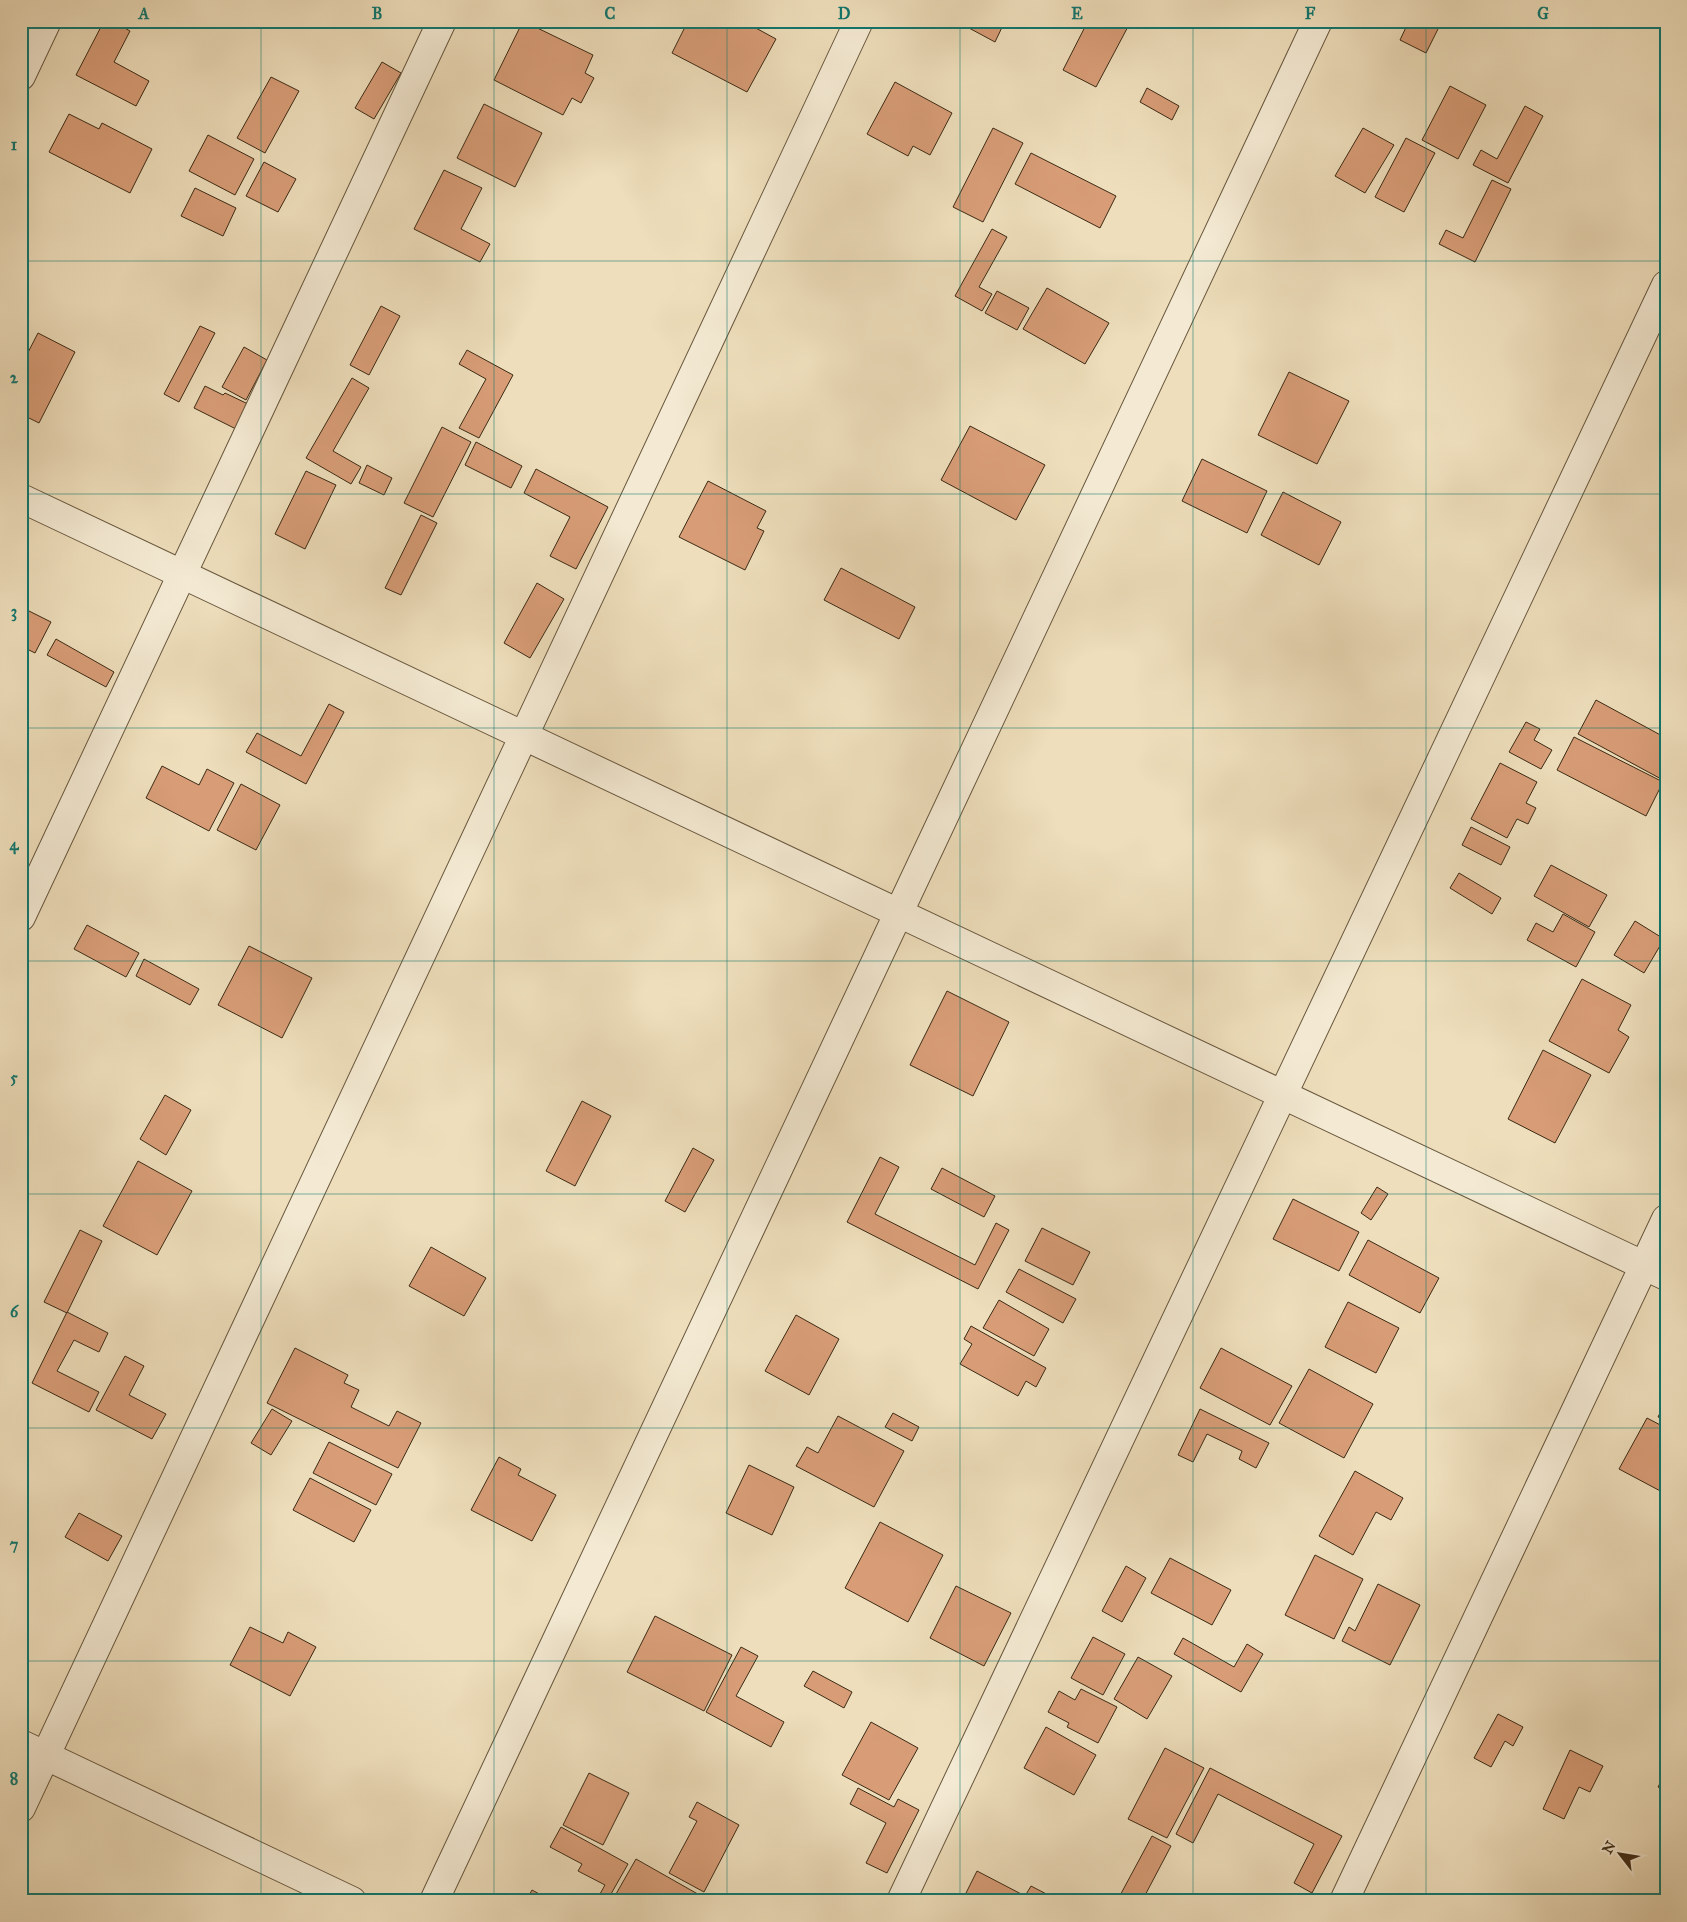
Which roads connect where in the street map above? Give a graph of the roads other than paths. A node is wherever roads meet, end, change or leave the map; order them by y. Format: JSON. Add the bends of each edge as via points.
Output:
{"nodes":[{"id":1,"x":47,"y":21,"type":"edge"},
{"id":2,"x":442,"y":21,"type":"edge"},
{"id":3,"x":859,"y":21,"type":"edge"},
{"id":4,"x":1318,"y":21,"type":"edge"},
{"id":5,"x":21,"y":76,"type":"edge"},
{"id":6,"x":1666,"y":285,"type":"edge"},
{"id":7,"x":21,"y":498,"type":"edge"},
{"id":8,"x":182,"y":574,"type":"junction"},
{"id":9,"x":524,"y":736,"type":"junction"},
{"id":10,"x":899,"y":913,"type":"junction"},
{"id":11,"x":21,"y":917,"type":"edge"},
{"id":12,"x":1282,"y":1095,"type":"junction"},
{"id":13,"x":1666,"y":1219,"type":"edge"},
{"id":14,"x":1655,"y":1271,"type":"edge"},
{"id":15,"x":21,"y":1744,"type":"edge"},
{"id":16,"x":46,"y":1756,"type":"junction"},
{"id":17,"x":21,"y":1808,"type":"edge"},
{"id":18,"x":352,"y":1901,"type":"edge"},
{"id":19,"x":434,"y":1901,"type":"edge"},
{"id":20,"x":901,"y":1901,"type":"edge"},
{"id":21,"x":1344,"y":1901,"type":"edge"}],
"edges":[{"from":1,"to":5,"type":"street"},
{"from":2,"to":8,"type":"street"},
{"from":3,"to":9,"type":"street"},
{"from":4,"to":10,"type":"street"},
{"from":6,"to":12,"type":"street"},
{"from":7,"to":8,"type":"street"},
{"from":8,"to":9,"type":"street"},
{"from":8,"to":11,"type":"street"},
{"from":9,"to":10,"type":"street"},
{"from":9,"to":16,"type":"street"},
{"from":10,"to":12,"type":"street"},
{"from":10,"to":19,"type":"street"},
{"from":12,"to":14,"type":"street"},
{"from":12,"to":20,"type":"street"},
{"from":13,"to":14,"type":"street"},
{"from":14,"to":21,"type":"street"},
{"from":15,"to":16,"type":"street"},
{"from":16,"to":17,"type":"street"},
{"from":16,"to":18,"type":"street"}]}
